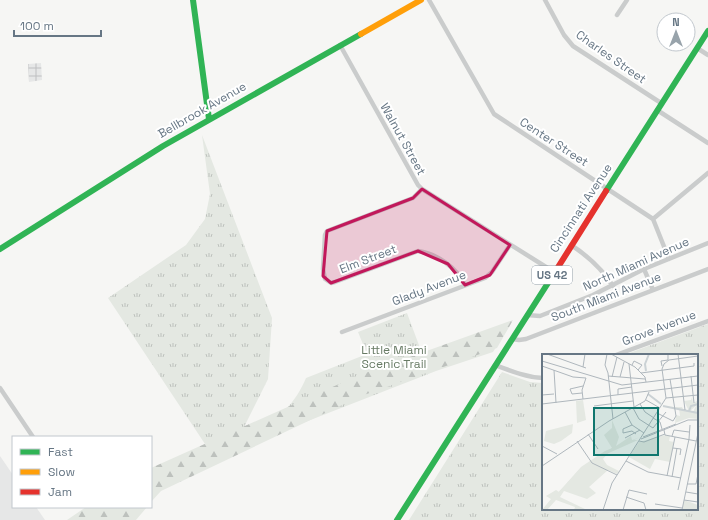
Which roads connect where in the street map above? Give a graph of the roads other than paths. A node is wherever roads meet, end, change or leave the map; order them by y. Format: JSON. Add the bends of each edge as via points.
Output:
{"nodes":[{"id":1,"x":193,"y":0,"type":"edge"},
{"id":2,"x":421,"y":0,"type":"edge"},
{"id":3,"x":429,"y":0,"type":"edge"},
{"id":4,"x":545,"y":0,"type":"edge"},
{"id":5,"x":627,"y":0,"type":"edge"},
{"id":6,"x":617,"y":15,"type":"dead end"},
{"id":7,"x":708,"y":31,"type":"edge"},
{"id":8,"x":340,"y":45,"type":"junction"},
{"id":9,"x":697,"y":48,"type":"junction"},
{"id":10,"x":708,"y":55,"type":"edge"},
{"id":11,"x":661,"y":104,"type":"junction"},
{"id":12,"x":657,"y":110,"type":"junction"},
{"id":13,"x":210,"y":119,"type":"junction"},
{"id":14,"x":708,"y":143,"type":"edge"},
{"id":15,"x":708,"y":173,"type":"edge"},
{"id":16,"x":607,"y":188,"type":"junction"},
{"id":17,"x":422,"y":189,"type":"junction"},
{"id":18,"x":653,"y":218,"type":"junction"},
{"id":19,"x":708,"y":243,"type":"edge"},
{"id":20,"x":510,"y":245,"type":"junction"},
{"id":21,"x":571,"y":245,"type":"junction"},
{"id":22,"x":0,"y":249,"type":"edge"},
{"id":23,"x":669,"y":258,"type":"junction"},
{"id":24,"x":644,"y":269,"type":"junction"},
{"id":25,"x":708,"y":269,"type":"edge"},
{"id":26,"x":554,"y":272,"type":"junction"},
{"id":27,"x":465,"y":285,"type":"junction"},
{"id":28,"x":613,"y":286,"type":"junction"},
{"id":29,"x":653,"y":290,"type":"junction"},
{"id":30,"x":527,"y":315,"type":"junction"},
{"id":31,"x":708,"y":321,"type":"edge"},
{"id":32,"x":342,"y":332,"type":"dead end"},
{"id":33,"x":512,"y":339,"type":"junction"},
{"id":34,"x":619,"y":354,"type":"edge"},
{"id":35,"x":495,"y":365,"type":"junction"},
{"id":36,"x":542,"y":378,"type":"edge"},
{"id":37,"x":0,"y":388,"type":"edge"},
{"id":38,"x":33,"y":436,"type":"edge"},
{"id":39,"x":397,"y":520,"type":"edge"}],
"edges":[{"from":1,"to":13,"type":"main road"},
{"from":2,"to":8,"type":"main road","name":"Bellbrook Avenue"},
{"from":3,"to":16,"type":"street","name":"Center Street","via":[[494,114]]},
{"from":4,"to":11,"type":"street","name":"Charles Street","via":[[573,46]]},
{"from":5,"to":6,"type":"street"},
{"from":7,"to":9,"type":"main road","name":"Cincinnati Avenue","number":"US 42"},
{"from":8,"to":13,"type":"main road","name":"Bellbrook Avenue"},
{"from":8,"to":17,"type":"street","name":"Walnut Street","via":[[415,182]]},
{"from":9,"to":10,"type":"street"},
{"from":9,"to":11,"type":"main road","name":"Cincinnati Avenue","number":"US 42"},
{"from":11,"to":12,"type":"main road","name":"Cincinnati Avenue","number":"US 42"},
{"from":12,"to":14,"type":"street"},
{"from":12,"to":16,"type":"main road","name":"Cincinnati Avenue","number":"US 42"},
{"from":13,"to":22,"type":"main road","name":"Bellbrook Avenue"},
{"from":15,"to":18,"type":"street"},
{"from":16,"to":18,"type":"street","name":"Center Street"},
{"from":16,"to":21,"type":"main road","name":"Cincinnati Avenue","number":"US 42"},
{"from":17,"to":20,"type":"street","name":"Walnut Street"},
{"from":17,"to":27,"type":"street","name":"Elm Street","via":[[413,198],[327,231],[324,235],[325,279],[331,283],[335,282],[418,251],[448,264],[460,275]]},
{"from":18,"to":23,"type":"street"},
{"from":19,"to":23,"type":"street","name":"North Miami Avenue"},
{"from":20,"to":26,"type":"street","name":"Walnut Street"},
{"from":20,"to":27,"type":"street","name":"Glady Avenue","via":[[490,274]]},
{"from":21,"to":26,"type":"main road","name":"Cincinnati Avenue","number":"US 42"},
{"from":21,"to":28,"type":"street","via":[[588,257]]},
{"from":23,"to":24,"type":"street","name":"North Miami Avenue"},
{"from":24,"to":28,"type":"street","name":"North Miami Avenue"},
{"from":24,"to":29,"type":"street"},
{"from":25,"to":29,"type":"street","name":"South Miami Avenue"},
{"from":26,"to":30,"type":"main road","name":"Cincinnati Avenue","number":"US 42"},
{"from":27,"to":32,"type":"street","name":"Glady Avenue"},
{"from":28,"to":30,"type":"street","name":"North Miami Avenue","via":[[540,316]]},
{"from":29,"to":33,"type":"street","name":"South Miami Avenue","via":[[526,339]]},
{"from":30,"to":33,"type":"main road","name":"Cincinnati Avenue","number":"US 42"},
{"from":31,"to":34,"type":"street","name":"Grove Avenue"},
{"from":33,"to":35,"type":"main road","name":"Cincinnati Avenue","number":"US 42"},
{"from":35,"to":36,"type":"street","via":[[530,377]]},
{"from":35,"to":39,"type":"main road","name":"Cincinnati Avenue","number":"US 42"},
{"from":37,"to":38,"type":"street"}]}
